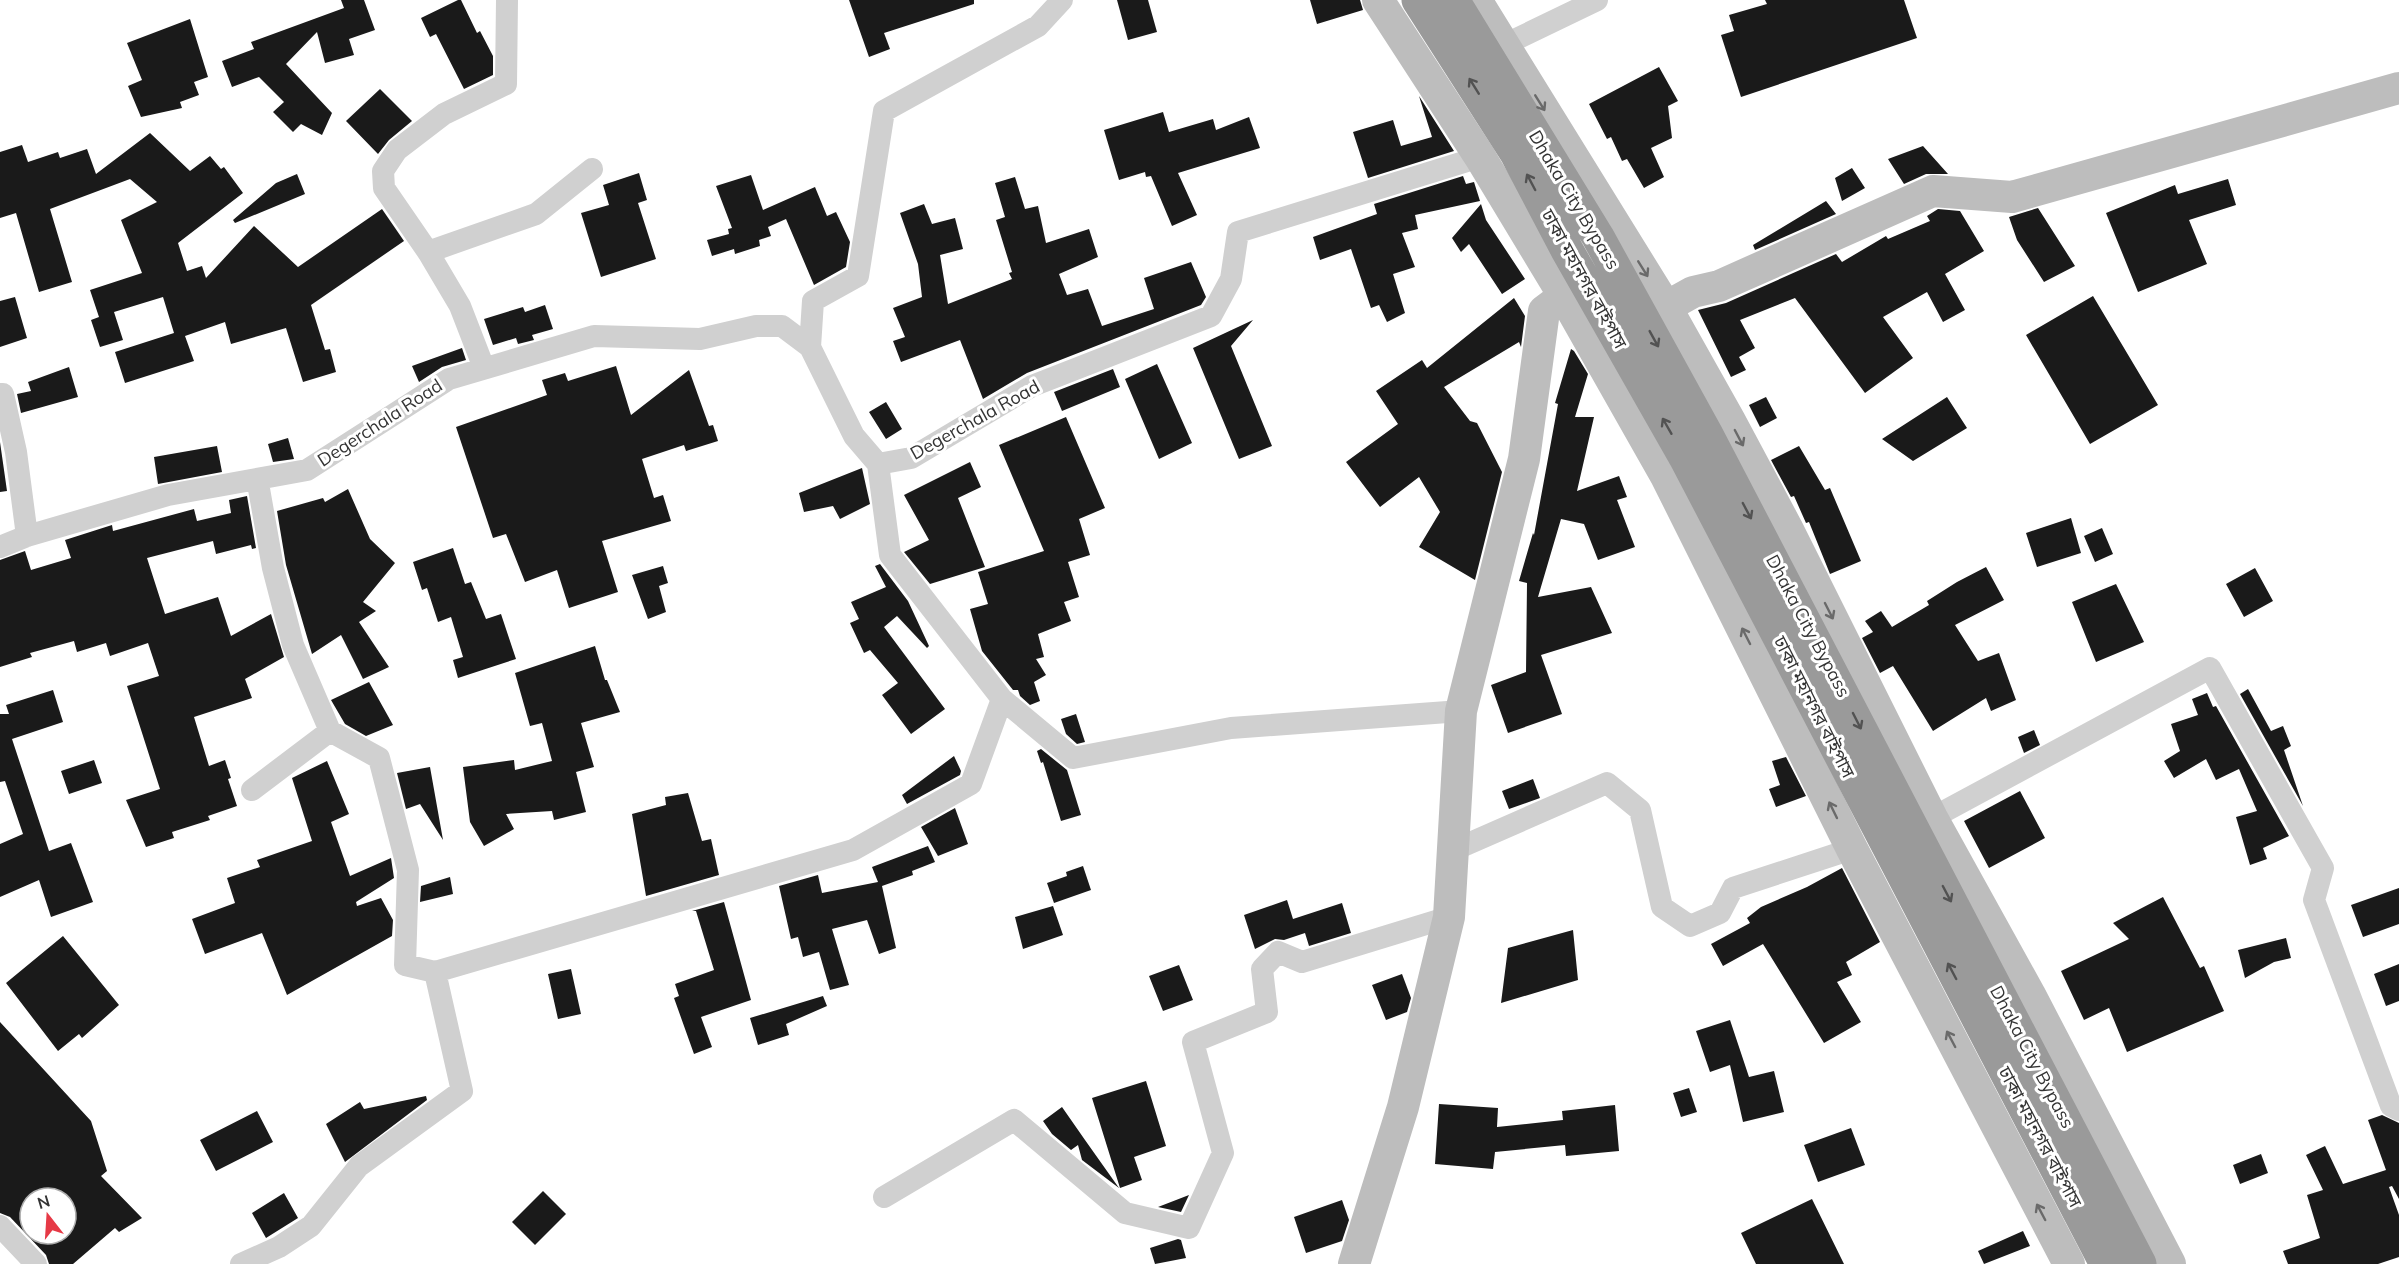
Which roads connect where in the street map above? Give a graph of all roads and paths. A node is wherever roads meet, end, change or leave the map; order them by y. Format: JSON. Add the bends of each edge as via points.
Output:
{"nodes":[{"id":1,"x":507,"y":0,"type":"edge"},
{"id":2,"x":1062,"y":0,"type":"edge"},
{"id":3,"x":1378,"y":0,"type":"edge"},
{"id":4,"x":1418,"y":0,"type":"edge"},
{"id":5,"x":1453,"y":0,"type":"edge"},
{"id":6,"x":1476,"y":0,"type":"edge"},
{"id":7,"x":1597,"y":0,"type":"edge"},
{"id":8,"x":1504,"y":45,"type":"junction"},
{"id":9,"x":2399,"y":88,"type":"edge"},
{"id":10,"x":1516,"y":153,"type":"joint"},
{"id":11,"x":1480,"y":157,"type":"junction"},
{"id":12,"x":592,"y":169,"type":"dead end"},
{"id":13,"x":428,"y":252,"type":"junction"},
{"id":14,"x":1564,"y":296,"type":"junction"},
{"id":15,"x":1666,"y":307,"type":"junction"},
{"id":16,"x":810,"y":347,"type":"junction"},
{"id":17,"x":484,"y":368,"type":"junction"},
{"id":18,"x":0,"y":394,"type":"edge"},
{"id":19,"x":878,"y":464,"type":"junction"},
{"id":20,"x":259,"y":489,"type":"dead end"},
{"id":21,"x":27,"y":536,"type":"junction"},
{"id":22,"x":0,"y":547,"type":"edge"},
{"id":23,"x":1002,"y":699,"type":"junction"},
{"id":24,"x":1461,"y":711,"type":"junction"},
{"id":25,"x":330,"y":731,"type":"junction"},
{"id":26,"x":252,"y":790,"type":"dead end"},
{"id":27,"x":1932,"y":818,"type":"junction"},
{"id":28,"x":1852,"y":849,"type":"junction"},
{"id":29,"x":1454,"y":850,"type":"junction"},
{"id":30,"x":1449,"y":917,"type":"junction"},
{"id":31,"x":435,"y":972,"type":"junction"},
{"id":32,"x":2399,"y":1110,"type":"edge"},
{"id":33,"x":884,"y":1197,"type":"dead end"},
{"id":34,"x":0,"y":1226,"type":"edge"},
{"id":35,"x":36,"y":1264,"type":"edge"},
{"id":36,"x":241,"y":1264,"type":"edge"},
{"id":37,"x":1354,"y":1264,"type":"edge"},
{"id":38,"x":2069,"y":1264,"type":"edge"},
{"id":39,"x":2106,"y":1264,"type":"edge"},
{"id":40,"x":2140,"y":1264,"type":"edge"},
{"id":41,"x":2170,"y":1264,"type":"edge"}],
"edges":[{"from":1,"to":13,"type":"street","via":[[506,84],[444,114],[397,150],[383,171],[384,188]]},
{"from":2,"to":16,"type":"street","via":[[1038,26],[884,111],[858,276],[813,301]]},
{"from":3,"to":11,"type":"main road"},
{"from":10,"to":4,"type":"highway","name":"Dhaka City Bypass","one_way":true},
{"from":5,"to":40,"type":"highway","name":"Dhaka City Bypass","one_way":true,"via":[[1598,237],[1706,433]]},
{"from":6,"to":8,"type":"main road"},
{"from":7,"to":8,"type":"street"},
{"from":8,"to":15,"type":"main road","one_way":true},
{"from":9,"to":15,"type":"main road","via":[[2012,197],[1933,191]]},
{"from":39,"to":10,"type":"highway","name":"ঢাকা মহানগর বাইপাস","one_way":true,"via":[[1686,459]]},
{"from":11,"to":14,"type":"main road"},
{"from":11,"to":19,"type":"street","name":"Degerchala Road","via":[[1238,232],[1232,279],[1211,316],[1032,386],[911,458]]},
{"from":12,"to":13,"type":"street","via":[[536,213]]},
{"from":13,"to":17,"type":"street","via":[[460,306]]},
{"from":14,"to":24,"type":"main road","via":[[1544,311],[1524,459]]},
{"from":28,"to":14,"type":"main road","one_way":true,"via":[[1666,476]]},
{"from":15,"to":27,"type":"main road","one_way":true,"via":[[1787,528]]},
{"from":16,"to":17,"type":"street","name":"Degerchala Road","via":[[782,326],[756,326],[700,339],[594,336]]},
{"from":16,"to":19,"type":"street","name":"Degerchala Road","via":[[854,436]]},
{"from":17,"to":21,"type":"street","name":"Degerchala Road","via":[[449,379],[308,470],[168,495]]},
{"from":18,"to":21,"type":"street","via":[[16,452]]},
{"from":19,"to":23,"type":"street","via":[[890,555]]},
{"from":20,"to":25,"type":"street","via":[[273,568],[293,645]]},
{"from":21,"to":22,"type":"street","name":"Degerchala Road"},
{"from":23,"to":24,"type":"street","via":[[1073,758],[1231,728]]},
{"from":23,"to":31,"type":"street","via":[[971,784],[853,850]]},
{"from":24,"to":29,"type":"main road"},
{"from":25,"to":26,"type":"street"},
{"from":25,"to":31,"type":"street","via":[[379,758],[408,870],[405,965]]},
{"from":27,"to":32,"type":"street","via":[[2210,668],[2323,868],[2314,900],[2391,1106]]},
{"from":27,"to":41,"type":"main road","via":[[2030,995]]},
{"from":28,"to":29,"type":"street","via":[[1733,888],[1720,913],[1690,926],[1662,907],[1640,810],[1607,783]]},
{"from":38,"to":28,"type":"main road","one_way":true},
{"from":29,"to":30,"type":"main road"},
{"from":30,"to":33,"type":"street","via":[[1302,962],[1278,952],[1262,969],[1266,1012],[1193,1042],[1223,1153],[1189,1228],[1125,1213],[1014,1120]]},
{"from":30,"to":37,"type":"main road","via":[[1403,1107]]},
{"from":31,"to":36,"type":"street","via":[[462,1090],[359,1166],[311,1226],[279,1247]]},
{"from":34,"to":35,"type":"street"}]}
